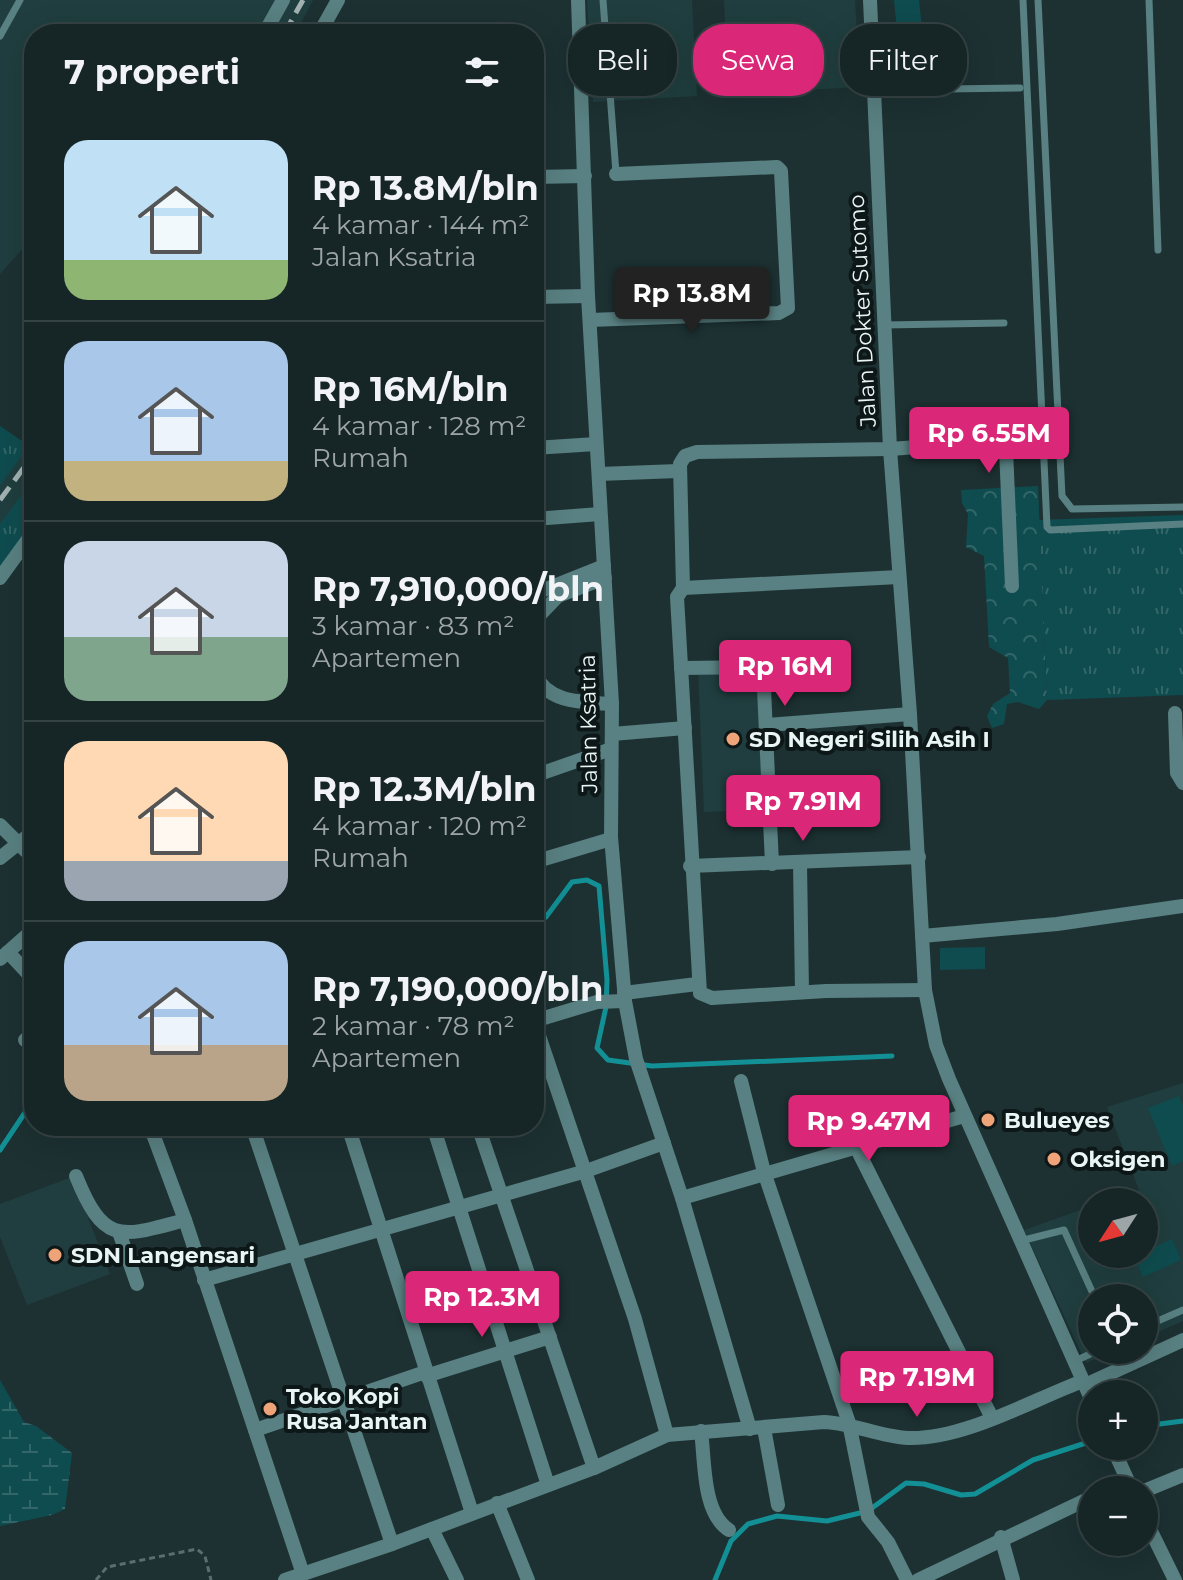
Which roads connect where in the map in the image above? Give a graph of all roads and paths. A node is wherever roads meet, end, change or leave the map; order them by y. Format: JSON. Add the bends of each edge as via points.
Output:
{"nodes":[{"id":1,"x":20,"y":0,"type":"edge"},
{"id":2,"x":283,"y":0,"type":"edge"},
{"id":3,"x":338,"y":0,"type":"edge"},
{"id":4,"x":578,"y":0,"type":"edge"},
{"id":5,"x":603,"y":0,"type":"edge"},
{"id":6,"x":870,"y":0,"type":"edge"},
{"id":7,"x":1023,"y":0,"type":"edge"},
{"id":8,"x":1038,"y":0,"type":"edge"},
{"id":9,"x":1149,"y":0,"type":"edge"},
{"id":10,"x":270,"y":24,"type":"edge"},
{"id":11,"x":325,"y":24,"type":"edge"},
{"id":12,"x":871,"y":24,"type":"edge"},
{"id":13,"x":0,"y":36,"type":"edge"},
{"id":14,"x":1020,"y":88,"type":"dead end"},
{"id":15,"x":967,"y":89,"type":"edge"},
{"id":16,"x":874,"y":96,"type":"edge"},
{"id":17,"x":616,"y":174,"type":"joint"},
{"id":18,"x":585,"y":176,"type":"junction"},
{"id":19,"x":544,"y":177,"type":"edge"},
{"id":20,"x":1158,"y":250,"type":"dead end"},
{"id":21,"x":588,"y":296,"type":"junction"},
{"id":22,"x":544,"y":297,"type":"edge"},
{"id":23,"x":590,"y":320,"type":"junction"},
{"id":24,"x":1004,"y":323,"type":"dead end"},
{"id":25,"x":884,"y":325,"type":"junction"},
{"id":26,"x":596,"y":444,"type":"junction"},
{"id":27,"x":544,"y":447,"type":"edge"},
{"id":28,"x":890,"y":449,"type":"junction"},
{"id":29,"x":678,"y":471,"type":"junction"},
{"id":30,"x":599,"y":474,"type":"junction"},
{"id":31,"x":1183,"y":507,"type":"edge"},
{"id":32,"x":600,"y":514,"type":"junction"},
{"id":33,"x":544,"y":518,"type":"edge"},
{"id":34,"x":1183,"y":524,"type":"edge"},
{"id":35,"x":24,"y":549,"type":"edge"},
{"id":36,"x":605,"y":572,"type":"junction"},
{"id":37,"x":899,"y":577,"type":"junction"},
{"id":38,"x":0,"y":578,"type":"edge"},
{"id":39,"x":1012,"y":586,"type":"dead end"},
{"id":40,"x":683,"y":588,"type":"junction"},
{"id":41,"x":544,"y":591,"type":"edge"},
{"id":42,"x":549,"y":602,"type":"junction"},
{"id":43,"x":544,"y":603,"type":"edge"},
{"id":44,"x":544,"y":608,"type":"edge"},
{"id":45,"x":681,"y":668,"type":"junction"},
{"id":46,"x":544,"y":688,"type":"edge"},
{"id":47,"x":612,"y":704,"type":"junction"},
{"id":48,"x":1175,"y":713,"type":"dead end"},
{"id":49,"x":910,"y":714,"type":"junction"},
{"id":50,"x":767,"y":725,"type":"junction"},
{"id":51,"x":685,"y":728,"type":"junction"},
{"id":52,"x":611,"y":742,"type":"junction"},
{"id":53,"x":544,"y":772,"type":"edge"},
{"id":54,"x":1183,"y":783,"type":"edge"},
{"id":55,"x":0,"y":825,"type":"edge"},
{"id":56,"x":24,"y":838,"type":"edge"},
{"id":57,"x":611,"y":839,"type":"junction"},
{"id":58,"x":18,"y":843,"type":"junction"},
{"id":59,"x":24,"y":849,"type":"edge"},
{"id":60,"x":919,"y":857,"type":"junction"},
{"id":61,"x":0,"y":858,"type":"edge"},
{"id":62,"x":544,"y":859,"type":"edge"},
{"id":63,"x":800,"y":863,"type":"junction"},
{"id":64,"x":772,"y":864,"type":"junction"},
{"id":65,"x":690,"y":866,"type":"junction"},
{"id":66,"x":1183,"y":906,"type":"edge"},
{"id":67,"x":922,"y":936,"type":"junction"},
{"id":68,"x":24,"y":938,"type":"edge"},
{"id":69,"x":4,"y":956,"type":"edge"},
{"id":70,"x":24,"y":972,"type":"edge"},
{"id":71,"x":697,"y":984,"type":"junction"},
{"id":72,"x":925,"y":990,"type":"junction"},
{"id":73,"x":802,"y":992,"type":"junction"},
{"id":74,"x":615,"y":999,"type":"junction"},
{"id":75,"x":544,"y":1018,"type":"edge"},
{"id":76,"x":544,"y":1050,"type":"edge"},
{"id":77,"x":741,"y":1081,"type":"dead end"},
{"id":78,"x":964,"y":1116,"type":"junction"},
{"id":79,"x":1050,"y":1117,"type":"dead end"},
{"id":80,"x":1039,"y":1119,"type":"dead end"},
{"id":81,"x":154,"y":1136,"type":"edge"},
{"id":82,"x":255,"y":1136,"type":"edge"},
{"id":83,"x":351,"y":1136,"type":"edge"},
{"id":84,"x":436,"y":1136,"type":"edge"},
{"id":85,"x":481,"y":1136,"type":"edge"},
{"id":86,"x":664,"y":1143,"type":"junction"},
{"id":87,"x":856,"y":1147,"type":"junction"},
{"id":88,"x":586,"y":1171,"type":"junction"},
{"id":89,"x":764,"y":1172,"type":"junction"},
{"id":90,"x":76,"y":1176,"type":"dead end"},
{"id":91,"x":502,"y":1195,"type":"junction"},
{"id":92,"x":682,"y":1198,"type":"junction"},
{"id":93,"x":456,"y":1207,"type":"junction"},
{"id":94,"x":185,"y":1220,"type":"junction"},
{"id":95,"x":380,"y":1227,"type":"junction"},
{"id":96,"x":119,"y":1232,"type":"junction"},
{"id":97,"x":1020,"y":1241,"type":"junction"},
{"id":98,"x":294,"y":1251,"type":"junction"},
{"id":99,"x":204,"y":1280,"type":"junction"},
{"id":100,"x":137,"y":1284,"type":"dead end"},
{"id":101,"x":1089,"y":1284,"type":"edge"},
{"id":102,"x":1183,"y":1310,"type":"edge"},
{"id":103,"x":1158,"y":1321,"type":"edge"},
{"id":104,"x":550,"y":1337,"type":"junction"},
{"id":105,"x":1183,"y":1340,"type":"edge"},
{"id":106,"x":505,"y":1351,"type":"junction"},
{"id":107,"x":1078,"y":1359,"type":"edge"},
{"id":108,"x":1074,"y":1361,"type":"junction"},
{"id":109,"x":426,"y":1374,"type":"junction"},
{"id":110,"x":1083,"y":1380,"type":"edge"},
{"id":111,"x":1091,"y":1380,"type":"edge"},
{"id":112,"x":1078,"y":1385,"type":"edge"},
{"id":113,"x":344,"y":1400,"type":"junction"},
{"id":114,"x":992,"y":1418,"type":"junction"},
{"id":115,"x":849,"y":1423,"type":"junction"},
{"id":116,"x":757,"y":1428,"type":"junction"},
{"id":117,"x":255,"y":1430,"type":"junction"},
{"id":118,"x":701,"y":1431,"type":"junction"},
{"id":119,"x":667,"y":1435,"type":"junction"},
{"id":120,"x":594,"y":1468,"type":"junction"},
{"id":121,"x":1183,"y":1475,"type":"edge"},
{"id":122,"x":548,"y":1485,"type":"junction"},
{"id":123,"x":1158,"y":1485,"type":"edge"},
{"id":124,"x":497,"y":1503,"type":"junction"},
{"id":125,"x":1078,"y":1503,"type":"edge"},
{"id":126,"x":778,"y":1505,"type":"dead end"},
{"id":127,"x":472,"y":1513,"type":"junction"},
{"id":128,"x":432,"y":1529,"type":"junction"},
{"id":129,"x":729,"y":1530,"type":"dead end"},
{"id":130,"x":1001,"y":1537,"type":"junction"},
{"id":131,"x":392,"y":1544,"type":"junction"},
{"id":132,"x":1158,"y":1545,"type":"edge"},
{"id":133,"x":303,"y":1574,"type":"junction"},
{"id":134,"x":96,"y":1580,"type":"edge"},
{"id":135,"x":211,"y":1580,"type":"edge"},
{"id":136,"x":285,"y":1580,"type":"edge"},
{"id":137,"x":457,"y":1580,"type":"edge"},
{"id":138,"x":528,"y":1580,"type":"edge"},
{"id":139,"x":907,"y":1580,"type":"edge"},
{"id":140,"x":918,"y":1580,"type":"edge"},
{"id":141,"x":1013,"y":1580,"type":"edge"},
{"id":142,"x":1175,"y":1580,"type":"edge"}],
"edges":[{"from":1,"to":13,"type":"lane"},
{"from":2,"to":10,"type":"street"},
{"from":3,"to":11,"type":"street"},
{"from":4,"to":18,"type":"street","name":"Jalan Ksatria"},
{"from":5,"to":17,"type":"lane"},
{"from":6,"to":12,"type":"street","name":"Jalan Dokter Sutomo"},
{"from":7,"to":34,"type":"lane","via":[[1047,527]]},
{"from":8,"to":31,"type":"lane","via":[[1063,501],[1072,509]]},
{"from":9,"to":20,"type":"lane"},
{"from":14,"to":15,"type":"lane"},
{"from":16,"to":25,"type":"street","name":"Jalan Dokter Sutomo"},
{"from":17,"to":23,"type":"street","via":[[777,167],[788,308],[779,313]]},
{"from":18,"to":19,"type":"street"},
{"from":18,"to":21,"type":"street","name":"Jalan Ksatria"},
{"from":21,"to":22,"type":"street"},
{"from":21,"to":23,"type":"street","name":"Jalan Ksatria"},
{"from":23,"to":26,"type":"street","name":"Jalan Ksatria"},
{"from":24,"to":25,"type":"lane"},
{"from":25,"to":28,"type":"street","name":"Jalan Dokter Sutomo"},
{"from":26,"to":27,"type":"street"},
{"from":26,"to":30,"type":"street","name":"Jalan Ksatria"},
{"from":28,"to":29,"type":"street","via":[[697,452],[685,456]]},
{"from":28,"to":37,"type":"street","name":"Jalan Dokter Sutomo"},
{"from":28,"to":39,"type":"street","via":[[1003,443]]},
{"from":29,"to":30,"type":"street"},
{"from":29,"to":40,"type":"street"},
{"from":30,"to":32,"type":"street","name":"Jalan Ksatria"},
{"from":32,"to":33,"type":"street"},
{"from":32,"to":36,"type":"street","name":"Jalan Ksatria"},
{"from":35,"to":38,"type":"street"},
{"from":36,"to":41,"type":"street"},
{"from":36,"to":42,"type":"street"},
{"from":36,"to":47,"type":"street","name":"Jalan Ksatria"},
{"from":37,"to":40,"type":"street"},
{"from":37,"to":49,"type":"street","name":"Jalan Dokter Sutomo"},
{"from":40,"to":45,"type":"street","via":[[677,597]]},
{"from":42,"to":43,"type":"street"},
{"from":42,"to":44,"type":"street"},
{"from":45,"to":50,"type":"street","via":[[761,665]]},
{"from":45,"to":51,"type":"street"},
{"from":46,"to":47,"type":"street","via":[[560,698]]},
{"from":47,"to":52,"type":"street","name":"Jalan Ksatria"},
{"from":48,"to":54,"type":"street","via":[[1177,773]]},
{"from":49,"to":50,"type":"street"},
{"from":49,"to":60,"type":"street","name":"Jalan Dokter Sutomo"},
{"from":50,"to":64,"type":"street"},
{"from":51,"to":52,"type":"street"},
{"from":51,"to":65,"type":"street"},
{"from":52,"to":53,"type":"street"},
{"from":52,"to":57,"type":"street","name":"Jalan Ksatria"},
{"from":55,"to":58,"type":"street"},
{"from":56,"to":58,"type":"street"},
{"from":57,"to":62,"type":"street"},
{"from":57,"to":74,"type":"street","name":"Jalan Ksatria"},
{"from":58,"to":59,"type":"street"},
{"from":58,"to":61,"type":"street"},
{"from":60,"to":63,"type":"street"},
{"from":60,"to":67,"type":"street","name":"Jalan Dokter Sutomo"},
{"from":63,"to":64,"type":"street"},
{"from":63,"to":73,"type":"street"},
{"from":64,"to":65,"type":"street"},
{"from":65,"to":71,"type":"street"},
{"from":66,"to":67,"type":"street"},
{"from":67,"to":72,"type":"street","name":"Jalan Dokter Sutomo"},
{"from":68,"to":69,"type":"street"},
{"from":69,"to":70,"type":"street"},
{"from":71,"to":73,"type":"street","via":[[700,993],[712,998]]},
{"from":71,"to":74,"type":"street"},
{"from":72,"to":73,"type":"street"},
{"from":72,"to":78,"type":"street","name":"Jalan Dokter Sutomo","via":[[936,1045]]},
{"from":74,"to":75,"type":"street"},
{"from":74,"to":86,"type":"street","name":"Jalan Ksatria"},
{"from":76,"to":88,"type":"street"},
{"from":77,"to":89,"type":"street"},
{"from":78,"to":87,"type":"street"},
{"from":78,"to":97,"type":"street","name":"Jalan Dokter Sutomo","via":[[980,1136]]},
{"from":79,"to":80,"type":"lane"},
{"from":81,"to":94,"type":"street"},
{"from":82,"to":98,"type":"street"},
{"from":83,"to":95,"type":"street"},
{"from":84,"to":93,"type":"street"},
{"from":85,"to":91,"type":"street"},
{"from":86,"to":88,"type":"street"},
{"from":86,"to":92,"type":"street","name":"Jalan Ksatria"},
{"from":87,"to":89,"type":"street"},
{"from":87,"to":114,"type":"street"},
{"from":88,"to":91,"type":"street"},
{"from":88,"to":119,"type":"street"},
{"from":89,"to":92,"type":"street"},
{"from":89,"to":115,"type":"street"},
{"from":90,"to":96,"type":"street","via":[[94,1215]]},
{"from":91,"to":93,"type":"street"},
{"from":91,"to":104,"type":"street"},
{"from":92,"to":116,"type":"street","name":"Jalan Ksatria"},
{"from":93,"to":95,"type":"street"},
{"from":93,"to":106,"type":"street"},
{"from":94,"to":96,"type":"street","via":[[133,1234]]},
{"from":94,"to":99,"type":"street"},
{"from":95,"to":98,"type":"street"},
{"from":95,"to":109,"type":"street"},
{"from":96,"to":100,"type":"street"},
{"from":97,"to":101,"type":"lane","via":[[1064,1230]]},
{"from":97,"to":108,"type":"street","name":"Jalan Dokter Sutomo"},
{"from":98,"to":99,"type":"street"},
{"from":98,"to":113,"type":"street"},
{"from":99,"to":117,"type":"street"},
{"from":102,"to":103,"type":"lane"},
{"from":104,"to":106,"type":"street"},
{"from":104,"to":120,"type":"street"},
{"from":105,"to":111,"type":"street"},
{"from":106,"to":109,"type":"street"},
{"from":106,"to":122,"type":"street"},
{"from":107,"to":108,"type":"lane"},
{"from":108,"to":110,"type":"street","name":"Jalan Dokter Sutomo"},
{"from":109,"to":113,"type":"street"},
{"from":109,"to":127,"type":"street"},
{"from":112,"to":114,"type":"street"},
{"from":113,"to":117,"type":"street"},
{"from":113,"to":131,"type":"street"},
{"from":114,"to":115,"type":"street","via":[[929,1437],[907,1438]]},
{"from":115,"to":116,"type":"street"},
{"from":115,"to":139,"type":"street","via":[[866,1510]]},
{"from":116,"to":118,"type":"street"},
{"from":116,"to":126,"type":"street","name":"Jalan Ksatria"},
{"from":117,"to":133,"type":"street"},
{"from":118,"to":119,"type":"street"},
{"from":118,"to":129,"type":"street","via":[[712,1508]]},
{"from":119,"to":120,"type":"street"},
{"from":120,"to":122,"type":"street"},
{"from":121,"to":123,"type":"street"},
{"from":122,"to":124,"type":"street"},
{"from":124,"to":127,"type":"street"},
{"from":124,"to":138,"type":"street"},
{"from":125,"to":130,"type":"street"},
{"from":127,"to":128,"type":"street"},
{"from":128,"to":131,"type":"street"},
{"from":128,"to":137,"type":"street"},
{"from":130,"to":140,"type":"street"},
{"from":130,"to":141,"type":"street"},
{"from":131,"to":133,"type":"street"},
{"from":132,"to":142,"type":"street"},
{"from":133,"to":136,"type":"street"},
{"from":134,"to":135,"type":"path","via":[[107,1567],[197,1549],[205,1556]]}]}
